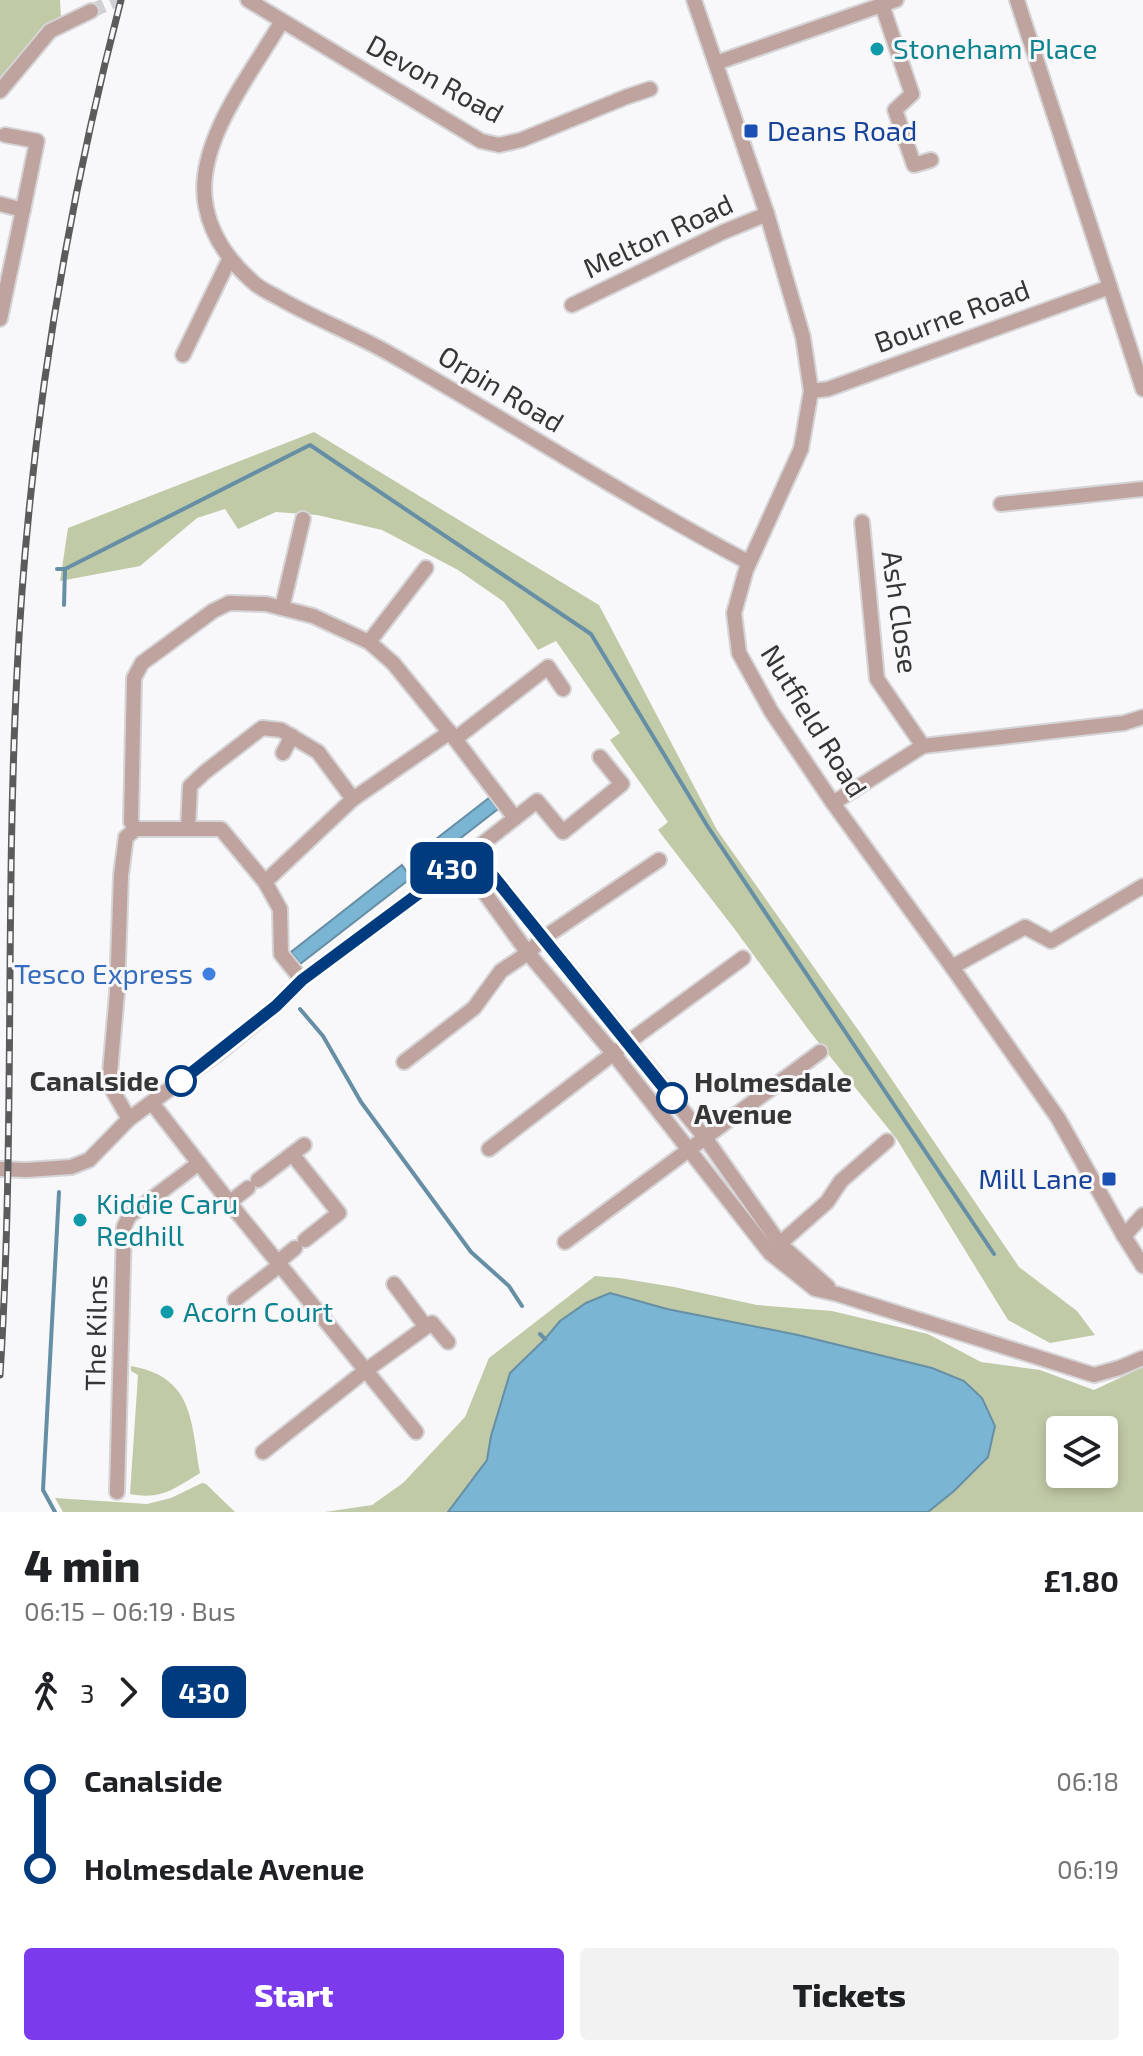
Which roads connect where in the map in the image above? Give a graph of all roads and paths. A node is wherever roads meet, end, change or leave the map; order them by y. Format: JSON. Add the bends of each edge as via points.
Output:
{"nodes":[{"id":1,"x":248,"y":0,"type":"edge"},
{"id":2,"x":694,"y":0,"type":"edge"},
{"id":3,"x":1017,"y":0,"type":"edge"},
{"id":4,"x":889,"y":2,"type":"edge"},
{"id":5,"x":91,"y":11,"type":"tunnel mouth"},
{"id":6,"x":282,"y":21,"type":"junction"},
{"id":7,"x":716,"y":63,"type":"junction"},
{"id":8,"x":650,"y":89,"type":"dead end"},
{"id":9,"x":0,"y":91,"type":"edge"},
{"id":10,"x":5,"y":135,"type":"dead end"},
{"id":11,"x":931,"y":160,"type":"dead end"},
{"id":12,"x":0,"y":204,"type":"edge"},
{"id":13,"x":23,"y":210,"type":"junction"},
{"id":14,"x":767,"y":214,"type":"junction"},
{"id":15,"x":230,"y":258,"type":"junction"},
{"id":16,"x":1110,"y":287,"type":"junction"},
{"id":17,"x":572,"y":305,"type":"dead end"},
{"id":18,"x":0,"y":319,"type":"edge"},
{"id":19,"x":183,"y":355,"type":"dead end"},
{"id":20,"x":1143,"y":389,"type":"edge"},
{"id":21,"x":811,"y":391,"type":"junction"},
{"id":22,"x":1143,"y":489,"type":"edge"},
{"id":23,"x":1001,"y":504,"type":"dead end"},
{"id":24,"x":303,"y":519,"type":"dead end"},
{"id":25,"x":862,"y":522,"type":"dead end"},
{"id":26,"x":748,"y":562,"type":"junction"},
{"id":27,"x":426,"y":568,"type":"dead end"},
{"id":28,"x":282,"y":608,"type":"junction"},
{"id":29,"x":369,"y":642,"type":"junction"},
{"id":30,"x":563,"y":689,"type":"dead end"},
{"id":31,"x":1143,"y":717,"type":"edge"},
{"id":32,"x":287,"y":733,"type":"junction"},
{"id":33,"x":452,"y":735,"type":"junction"},
{"id":34,"x":923,"y":746,"type":"junction"},
{"id":35,"x":283,"y":753,"type":"dead end"},
{"id":36,"x":600,"y":757,"type":"dead end"},
{"id":37,"x":353,"y":799,"type":"junction"},
{"id":38,"x":833,"y":803,"type":"junction"},
{"id":39,"x":515,"y":818,"type":"junction"},
{"id":40,"x":136,"y":829,"type":"junction"},
{"id":41,"x":188,"y":829,"type":"junction"},
{"id":42,"x":467,"y":855,"type":"junction"},
{"id":43,"x":659,"y":860,"type":"dead end"},
{"id":44,"x":265,"y":882,"type":"junction"},
{"id":45,"x":1143,"y":886,"type":"edge"},
{"id":46,"x":542,"y":939,"type":"junction"},
{"id":47,"x":528,"y":953,"type":"junction"},
{"id":48,"x":743,"y":958,"type":"dead end"},
{"id":49,"x":952,"y":967,"type":"junction"},
{"id":50,"x":302,"y":980,"type":"junction"},
{"id":51,"x":627,"y":1043,"type":"junction"},
{"id":52,"x":820,"y":1052,"type":"dead end"},
{"id":53,"x":613,"y":1053,"type":"junction"},
{"id":54,"x":404,"y":1062,"type":"dead end"},
{"id":55,"x":152,"y":1103,"type":"junction"},
{"id":56,"x":129,"y":1119,"type":"junction"},
{"id":57,"x":706,"y":1139,"type":"junction"},
{"id":58,"x":887,"y":1141,"type":"dead end"},
{"id":59,"x":489,"y":1149,"type":"dead end"},
{"id":60,"x":690,"y":1151,"type":"junction"},
{"id":61,"x":199,"y":1163,"type":"junction"},
{"id":62,"x":0,"y":1169,"type":"edge"},
{"id":63,"x":230,"y":1202,"type":"junction"},
{"id":64,"x":1143,"y":1215,"type":"edge"},
{"id":65,"x":1124,"y":1236,"type":"junction"},
{"id":66,"x":565,"y":1242,"type":"dead end"},
{"id":67,"x":775,"y":1248,"type":"junction"},
{"id":68,"x":279,"y":1264,"type":"junction"},
{"id":69,"x":1143,"y":1266,"type":"edge"},
{"id":70,"x":394,"y":1284,"type":"dead end"},
{"id":71,"x":235,"y":1300,"type":"dead end"},
{"id":72,"x":426,"y":1327,"type":"junction"},
{"id":73,"x":448,"y":1342,"type":"dead end"},
{"id":74,"x":1143,"y":1347,"type":"edge"},
{"id":75,"x":1143,"y":1358,"type":"edge"},
{"id":76,"x":365,"y":1371,"type":"junction"},
{"id":77,"x":1094,"y":1375,"type":"junction"},
{"id":78,"x":416,"y":1432,"type":"dead end"},
{"id":79,"x":263,"y":1452,"type":"dead end"},
{"id":80,"x":117,"y":1492,"type":"dead end"}],
"edges":[{"from":1,"to":6,"type":"street","name":"Devon Road"},
{"from":2,"to":7,"type":"street","name":"Nutfield Road"},
{"from":3,"to":16,"type":"street"},
{"from":4,"to":7,"type":"street"},
{"from":4,"to":11,"type":"street","via":[[912,94],[895,110],[914,165]]},
{"from":5,"to":9,"type":"street","via":[[50,31]]},
{"from":6,"to":8,"type":"street","name":"Devon Road","via":[[481,141],[499,145]]},
{"from":6,"to":15,"type":"street","name":"Orpin Road","via":[[231,105],[209,154],[205,205]]},
{"from":7,"to":14,"type":"street","name":"Nutfield Road"},
{"from":10,"to":13,"type":"street","via":[[37,141]]},
{"from":12,"to":13,"type":"street"},
{"from":13,"to":18,"type":"street"},
{"from":14,"to":17,"type":"street","name":"Melton Road"},
{"from":14,"to":21,"type":"street","name":"Nutfield Road","via":[[803,337]]},
{"from":15,"to":19,"type":"street"},
{"from":15,"to":26,"type":"street","name":"Orpin Road","via":[[255,284],[292,306],[390,354]]},
{"from":16,"to":20,"type":"street"},
{"from":16,"to":21,"type":"street","name":"Bourne Road"},
{"from":21,"to":26,"type":"street","name":"Nutfield Road","via":[[801,449]]},
{"from":22,"to":23,"type":"street"},
{"from":24,"to":28,"type":"street"},
{"from":25,"to":34,"type":"street","name":"Ash Close","via":[[877,679]]},
{"from":26,"to":38,"type":"street","name":"Nutfield Road","via":[[734,613],[739,653]]},
{"from":27,"to":29,"type":"street"},
{"from":28,"to":29,"type":"street"},
{"from":28,"to":40,"type":"street","via":[[229,603],[137,670],[131,822]]},
{"from":29,"to":33,"type":"street"},
{"from":30,"to":33,"type":"street","via":[[548,667]]},
{"from":31,"to":34,"type":"street"},
{"from":32,"to":35,"type":"street"},
{"from":32,"to":37,"type":"street","via":[[318,752]]},
{"from":32,"to":41,"type":"street","via":[[262,728],[194,782]]},
{"from":33,"to":37,"type":"street"},
{"from":33,"to":39,"type":"street"},
{"from":34,"to":38,"type":"street"},
{"from":36,"to":39,"type":"street","via":[[622,784],[563,832],[537,801]]},
{"from":37,"to":44,"type":"street"},
{"from":38,"to":49,"type":"street","name":"Nutfield Road"},
{"from":39,"to":42,"type":"street"},
{"from":40,"to":41,"type":"street"},
{"from":40,"to":56,"type":"street","via":[[126,837],[121,875],[109,1084]]},
{"from":41,"to":44,"type":"street","via":[[221,829]]},
{"from":42,"to":46,"type":"street"},
{"from":42,"to":47,"type":"street"},
{"from":42,"to":50,"type":"street"},
{"from":43,"to":46,"type":"street"},
{"from":44,"to":50,"type":"street","via":[[280,909],[281,954]]},
{"from":45,"to":49,"type":"street","via":[[1051,941],[1025,927]]},
{"from":46,"to":47,"type":"street"},
{"from":46,"to":51,"type":"street"},
{"from":47,"to":53,"type":"street"},
{"from":47,"to":54,"type":"street","via":[[501,971],[474,1008]]},
{"from":48,"to":51,"type":"street"},
{"from":49,"to":65,"type":"street","name":"Nutfield Road","via":[[1058,1118]]},
{"from":50,"to":55,"type":"street"},
{"from":51,"to":53,"type":"street"},
{"from":51,"to":57,"type":"street"},
{"from":52,"to":57,"type":"street"},
{"from":53,"to":59,"type":"street"},
{"from":53,"to":60,"type":"street"},
{"from":55,"to":56,"type":"street"},
{"from":55,"to":61,"type":"street"},
{"from":56,"to":62,"type":"street","via":[[89,1160],[71,1167]]},
{"from":57,"to":60,"type":"street"},
{"from":57,"to":67,"type":"street"},
{"from":58,"to":67,"type":"street"},
{"from":60,"to":66,"type":"street"},
{"from":60,"to":67,"type":"street"},
{"from":61,"to":63,"type":"street"},
{"from":61,"to":80,"type":"street","name":"The Kilns","via":[[129,1216],[124,1227]]},
{"from":63,"to":68,"type":"street"},
{"from":63,"to":68,"type":"street","via":[[298,1149],[339,1213]]},
{"from":64,"to":65,"type":"street"},
{"from":65,"to":69,"type":"street","name":"Nutfield Road"},
{"from":67,"to":77,"type":"street","via":[[837,1294]]},
{"from":68,"to":71,"type":"street"},
{"from":68,"to":76,"type":"street"},
{"from":70,"to":72,"type":"street"},
{"from":72,"to":73,"type":"street","via":[[432,1323]]},
{"from":72,"to":76,"type":"street"},
{"from":74,"to":77,"type":"street"},
{"from":75,"to":77,"type":"street"},
{"from":76,"to":78,"type":"street"},
{"from":76,"to":79,"type":"street"}]}
